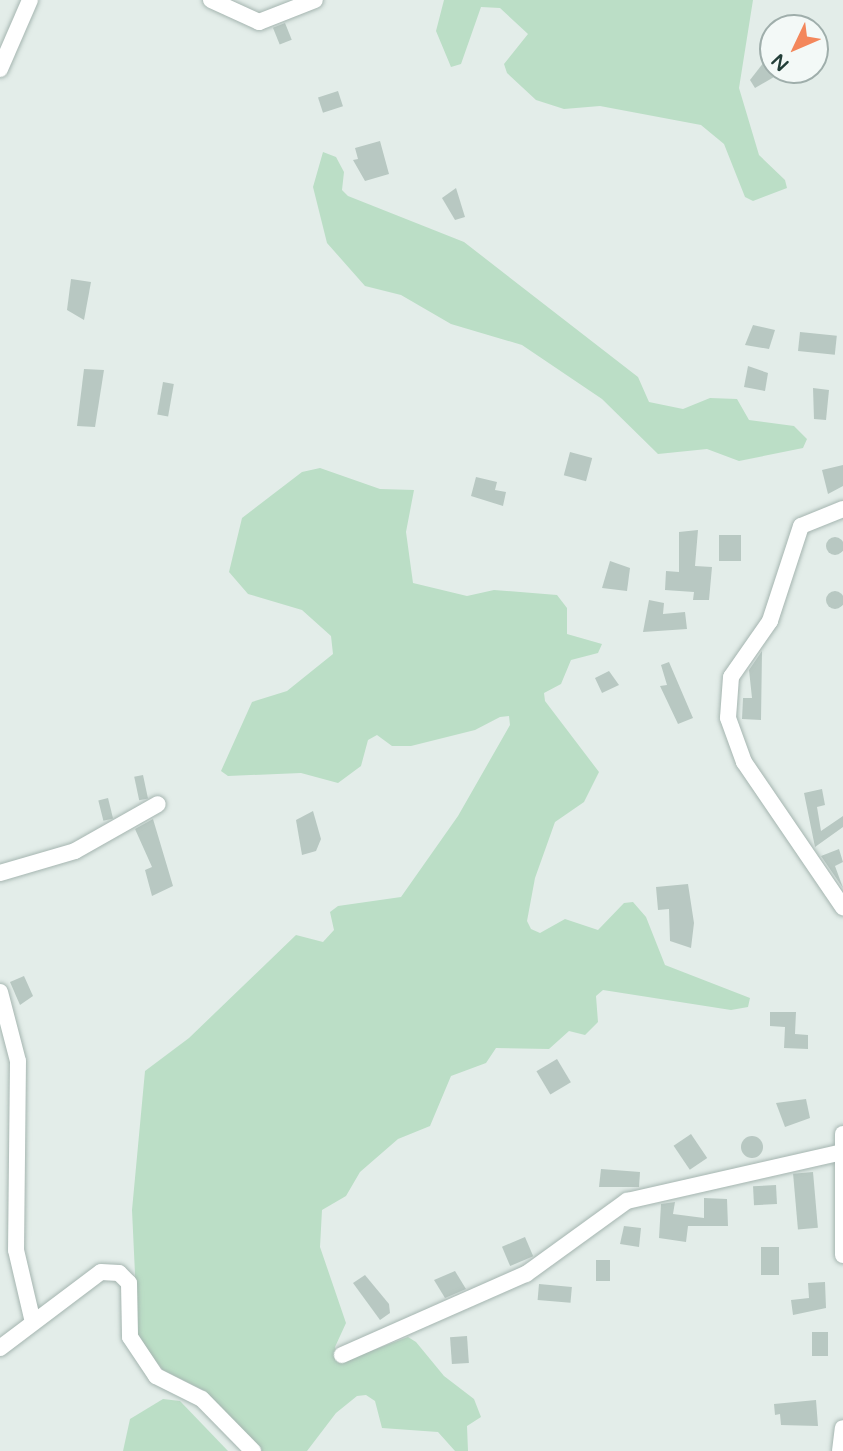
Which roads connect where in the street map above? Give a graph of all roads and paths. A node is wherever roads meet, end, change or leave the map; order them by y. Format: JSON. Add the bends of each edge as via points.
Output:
{"nodes":[{"id":1,"x":30,"y":0,"type":"edge"},
{"id":2,"x":211,"y":0,"type":"edge"},
{"id":3,"x":315,"y":0,"type":"edge"},
{"id":4,"x":0,"y":69,"type":"edge"},
{"id":5,"x":843,"y":509,"type":"edge"},
{"id":6,"x":158,"y":804,"type":"dead end"},
{"id":7,"x":0,"y":873,"type":"edge"},
{"id":8,"x":843,"y":907,"type":"edge"},
{"id":9,"x":0,"y":992,"type":"edge"},
{"id":10,"x":843,"y":1134,"type":"edge"},
{"id":11,"x":842,"y":1152,"type":"edge"},
{"id":12,"x":843,"y":1255,"type":"edge"},
{"id":13,"x":32,"y":1318,"type":"junction"},
{"id":14,"x":0,"y":1348,"type":"edge"},
{"id":15,"x":342,"y":1355,"type":"dead end"},
{"id":16,"x":843,"y":1428,"type":"edge"},
{"id":17,"x":253,"y":1451,"type":"edge"},
{"id":18,"x":840,"y":1451,"type":"edge"}],
"edges":[{"from":1,"to":4,"type":"street"},
{"from":2,"to":3,"type":"street","via":[[258,22]]},
{"from":5,"to":8,"type":"street","via":[[801,526],[770,621],[731,677],[728,719],[744,762]]},
{"from":6,"to":7,"type":"street","via":[[75,851]]},
{"from":9,"to":13,"type":"street","via":[[18,1061],[16,1251]]},
{"from":10,"to":11,"type":"street"},
{"from":11,"to":12,"type":"street"},
{"from":11,"to":15,"type":"street","via":[[627,1201],[526,1274]]},
{"from":13,"to":14,"type":"street"},
{"from":13,"to":17,"type":"street","via":[[101,1272],[119,1273],[129,1283],[130,1337],[156,1376],[202,1399]]},
{"from":16,"to":18,"type":"street"}]}
